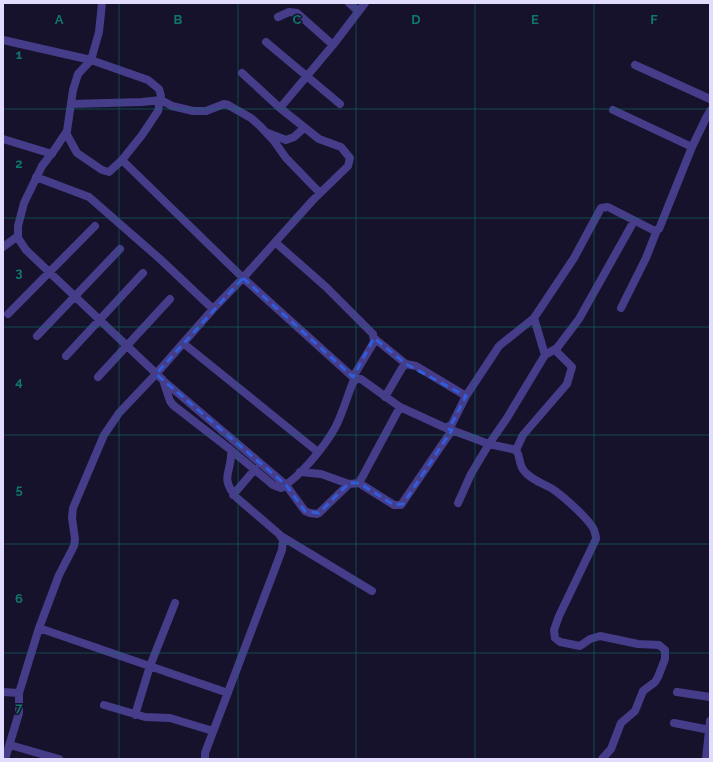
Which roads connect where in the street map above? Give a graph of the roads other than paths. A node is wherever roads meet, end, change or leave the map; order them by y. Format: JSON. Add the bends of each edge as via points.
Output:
{"nodes":[{"id":1,"x":102,"y":3,"type":"edge"},
{"id":2,"x":349,"y":3,"type":"edge"},
{"id":3,"x":365,"y":3,"type":"edge"},
{"id":4,"x":358,"y":11,"type":"junction"},
{"id":5,"x":278,"y":17,"type":"dead end"},
{"id":6,"x":3,"y":40,"type":"edge"},
{"id":7,"x":266,"y":42,"type":"dead end"},
{"id":8,"x":333,"y":45,"type":"junction"},
{"id":9,"x":91,"y":60,"type":"junction"},
{"id":10,"x":635,"y":65,"type":"dead end"},
{"id":11,"x":242,"y":73,"type":"dead end"},
{"id":12,"x":307,"y":77,"type":"junction"},
{"id":13,"x":710,"y":99,"type":"edge"},
{"id":14,"x":161,"y":100,"type":"junction"},
{"id":15,"x":71,"y":104,"type":"junction"},
{"id":16,"x":340,"y":104,"type":"dead end"},
{"id":17,"x":280,"y":108,"type":"junction"},
{"id":18,"x":613,"y":110,"type":"dead end"},
{"id":19,"x":710,"y":112,"type":"edge"},
{"id":20,"x":304,"y":128,"type":"junction"},
{"id":21,"x":265,"y":132,"type":"junction"},
{"id":22,"x":66,"y":133,"type":"junction"},
{"id":23,"x":3,"y":139,"type":"edge"},
{"id":24,"x":692,"y":147,"type":"junction"},
{"id":25,"x":52,"y":154,"type":"junction"},
{"id":26,"x":122,"y":160,"type":"junction"},
{"id":27,"x":36,"y":178,"type":"junction"},
{"id":28,"x":320,"y":193,"type":"junction"},
{"id":29,"x":634,"y":221,"type":"junction"},
{"id":30,"x":95,"y":226,"type":"dead end"},
{"id":31,"x":657,"y":230,"type":"junction"},
{"id":32,"x":18,"y":236,"type":"junction"},
{"id":33,"x":275,"y":242,"type":"junction"},
{"id":34,"x":3,"y":247,"type":"edge"},
{"id":35,"x":120,"y":249,"type":"dead end"},
{"id":36,"x":50,"y":273,"type":"junction"},
{"id":37,"x":142,"y":273,"type":"dead end"},
{"id":38,"x":243,"y":278,"type":"junction"},
{"id":39,"x":75,"y":297,"type":"junction"},
{"id":40,"x":170,"y":298,"type":"dead end"},
{"id":41,"x":621,"y":308,"type":"dead end"},
{"id":42,"x":212,"y":309,"type":"junction"},
{"id":43,"x":8,"y":314,"type":"dead end"},
{"id":44,"x":534,"y":318,"type":"junction"},
{"id":45,"x":99,"y":320,"type":"junction"},
{"id":46,"x":37,"y":336,"type":"dead end"},
{"id":47,"x":374,"y":338,"type":"junction"},
{"id":48,"x":183,"y":343,"type":"junction"},
{"id":49,"x":127,"y":346,"type":"junction"},
{"id":50,"x":555,"y":350,"type":"junction"},
{"id":51,"x":545,"y":355,"type":"junction"},
{"id":52,"x":66,"y":356,"type":"dead end"},
{"id":53,"x":406,"y":364,"type":"junction"},
{"id":54,"x":156,"y":374,"type":"junction"},
{"id":55,"x":98,"y":377,"type":"dead end"},
{"id":56,"x":354,"y":378,"type":"junction"},
{"id":57,"x":164,"y":382,"type":"junction"},
{"id":58,"x":466,"y":396,"type":"junction"},
{"id":59,"x":385,"y":397,"type":"junction"},
{"id":60,"x":400,"y":407,"type":"junction"},
{"id":61,"x":449,"y":429,"type":"junction"},
{"id":62,"x":489,"y":444,"type":"junction"},
{"id":63,"x":231,"y":450,"type":"junction"},
{"id":64,"x":516,"y":450,"type":"junction"},
{"id":65,"x":318,"y":452,"type":"junction"},
{"id":66,"x":254,"y":469,"type":"junction"},
{"id":67,"x":300,"y":472,"type":"junction"},
{"id":68,"x":359,"y":483,"type":"junction"},
{"id":69,"x":349,"y":484,"type":"junction"},
{"id":70,"x":286,"y":485,"type":"junction"},
{"id":71,"x":234,"y":495,"type":"junction"},
{"id":72,"x":458,"y":502,"type":"dead end"},
{"id":73,"x":281,"y":536,"type":"junction"},
{"id":74,"x":372,"y":590,"type":"dead end"},
{"id":75,"x":175,"y":603,"type":"dead end"},
{"id":76,"x":39,"y":628,"type":"junction"},
{"id":77,"x":150,"y":666,"type":"junction"},
{"id":78,"x":3,"y":692,"type":"edge"},
{"id":79,"x":677,"y":692,"type":"dead end"},
{"id":80,"x":19,"y":693,"type":"junction"},
{"id":81,"x":228,"y":693,"type":"junction"},
{"id":82,"x":710,"y":696,"type":"edge"},
{"id":83,"x":104,"y":705,"type":"dead end"},
{"id":84,"x":134,"y":715,"type":"junction"},
{"id":85,"x":674,"y":723,"type":"dead end"},
{"id":86,"x":710,"y":727,"type":"edge"},
{"id":87,"x":213,"y":731,"type":"junction"},
{"id":88,"x":10,"y":746,"type":"junction"},
{"id":89,"x":5,"y":759,"type":"edge"},
{"id":90,"x":59,"y":759,"type":"edge"},
{"id":91,"x":205,"y":759,"type":"edge"},
{"id":92,"x":602,"y":759,"type":"edge"},
{"id":93,"x":706,"y":759,"type":"edge"}],
"edges":[{"from":1,"to":9,"type":"street","via":[[99,32]]},
{"from":2,"to":4,"type":"street"},
{"from":3,"to":4,"type":"street"},
{"from":4,"to":8,"type":"street"},
{"from":5,"to":8,"type":"street","via":[[289,12],[297,13]]},
{"from":6,"to":9,"type":"street"},
{"from":7,"to":12,"type":"street"},
{"from":8,"to":12,"type":"street"},
{"from":9,"to":14,"type":"street","via":[[148,80],[159,89]]},
{"from":9,"to":15,"type":"street","via":[[78,74]]},
{"from":10,"to":13,"type":"street"},
{"from":11,"to":17,"type":"street"},
{"from":12,"to":16,"type":"street"},
{"from":12,"to":17,"type":"street"},
{"from":14,"to":15,"type":"street"},
{"from":14,"to":21,"type":"street","via":[[172,106],[193,111],[206,111],[224,104],[228,105],[251,118]]},
{"from":14,"to":26,"type":"street","via":[[158,111]]},
{"from":15,"to":22,"type":"street"},
{"from":17,"to":20,"type":"street"},
{"from":18,"to":24,"type":"street"},
{"from":19,"to":24,"type":"street"},
{"from":20,"to":21,"type":"street","via":[[286,140]]},
{"from":20,"to":28,"type":"street","via":[[319,139],[341,147],[350,158],[348,166]]},
{"from":21,"to":28,"type":"street"},
{"from":22,"to":25,"type":"street"},
{"from":22,"to":26,"type":"street","via":[[77,153],[102,170],[109,172]]},
{"from":23,"to":25,"type":"street"},
{"from":24,"to":31,"type":"street"},
{"from":25,"to":27,"type":"street"},
{"from":26,"to":38,"type":"street"},
{"from":27,"to":32,"type":"street","via":[[24,203]]},
{"from":27,"to":42,"type":"street","via":[[89,197]]},
{"from":28,"to":33,"type":"street"},
{"from":29,"to":31,"type":"street"},
{"from":29,"to":44,"type":"street","via":[[608,207],[599,210],[574,258]]},
{"from":29,"to":50,"type":"street","via":[[579,319]]},
{"from":30,"to":36,"type":"street"},
{"from":31,"to":41,"type":"street"},
{"from":32,"to":34,"type":"street"},
{"from":32,"to":36,"type":"street","via":[[26,250]]},
{"from":33,"to":38,"type":"street"},
{"from":33,"to":47,"type":"street","via":[[326,286],[365,325]]},
{"from":35,"to":39,"type":"street"},
{"from":36,"to":39,"type":"street"},
{"from":36,"to":43,"type":"street"},
{"from":37,"to":45,"type":"street"},
{"from":38,"to":42,"type":"street"},
{"from":38,"to":56,"type":"street"},
{"from":39,"to":45,"type":"street"},
{"from":39,"to":46,"type":"street"},
{"from":40,"to":49,"type":"street"},
{"from":42,"to":48,"type":"street"},
{"from":44,"to":51,"type":"street"},
{"from":44,"to":58,"type":"street","via":[[499,346]]},
{"from":45,"to":49,"type":"street"},
{"from":45,"to":52,"type":"street"},
{"from":47,"to":53,"type":"street"},
{"from":47,"to":56,"type":"street"},
{"from":48,"to":54,"type":"street"},
{"from":48,"to":65,"type":"street"},
{"from":49,"to":54,"type":"street"},
{"from":49,"to":55,"type":"street"},
{"from":50,"to":51,"type":"street"},
{"from":50,"to":64,"type":"street","via":[[572,367],[570,377],[567,384],[523,435]]},
{"from":51,"to":62,"type":"street"},
{"from":53,"to":58,"type":"street","via":[[416,366]]},
{"from":53,"to":59,"type":"street"},
{"from":54,"to":57,"type":"street"},
{"from":54,"to":76,"type":"street","via":[[119,412],[104,435],[73,508],[74,546],[59,575]]},
{"from":56,"to":59,"type":"street","via":[[361,379]]},
{"from":56,"to":65,"type":"street","via":[[336,426]]},
{"from":57,"to":63,"type":"street","via":[[173,405]]},
{"from":57,"to":70,"type":"street"},
{"from":58,"to":61,"type":"street"},
{"from":59,"to":60,"type":"street"},
{"from":60,"to":61,"type":"street"},
{"from":60,"to":68,"type":"street"},
{"from":61,"to":62,"type":"street"},
{"from":61,"to":68,"type":"street","via":[[401,505],[394,505]]},
{"from":62,"to":64,"type":"street"},
{"from":62,"to":72,"type":"street"},
{"from":63,"to":66,"type":"street"},
{"from":63,"to":71,"type":"street","via":[[226,479]]},
{"from":64,"to":92,"type":"street","via":[[520,465],[527,474],[554,490],[592,525],[595,531],[596,539],[559,616],[554,630],[555,638],[560,642],[580,646],[600,636],[638,644],[658,645],[665,650],[665,659],[658,677],[643,691],[635,711],[621,723],[611,749]]},
{"from":65,"to":67,"type":"street"},
{"from":66,"to":70,"type":"street","via":[[277,487]]},
{"from":66,"to":71,"type":"street"},
{"from":67,"to":69,"type":"street","via":[[321,474]]},
{"from":67,"to":70,"type":"street"},
{"from":68,"to":69,"type":"street"},
{"from":69,"to":70,"type":"street","via":[[317,514],[305,511]]},
{"from":71,"to":73,"type":"street"},
{"from":73,"to":74,"type":"street"},
{"from":73,"to":81,"type":"street","via":[[282,550]]},
{"from":75,"to":77,"type":"street"},
{"from":76,"to":77,"type":"street"},
{"from":76,"to":80,"type":"street"},
{"from":77,"to":81,"type":"street"},
{"from":77,"to":84,"type":"street"},
{"from":78,"to":80,"type":"street"},
{"from":79,"to":82,"type":"street"},
{"from":80,"to":88,"type":"street","via":[[19,713]]},
{"from":81,"to":87,"type":"street"},
{"from":83,"to":84,"type":"street"},
{"from":84,"to":87,"type":"street","via":[[170,718]]},
{"from":85,"to":86,"type":"street"},
{"from":86,"to":93,"type":"street"},
{"from":87,"to":91,"type":"street"},
{"from":88,"to":89,"type":"street"},
{"from":88,"to":90,"type":"street"}]}
